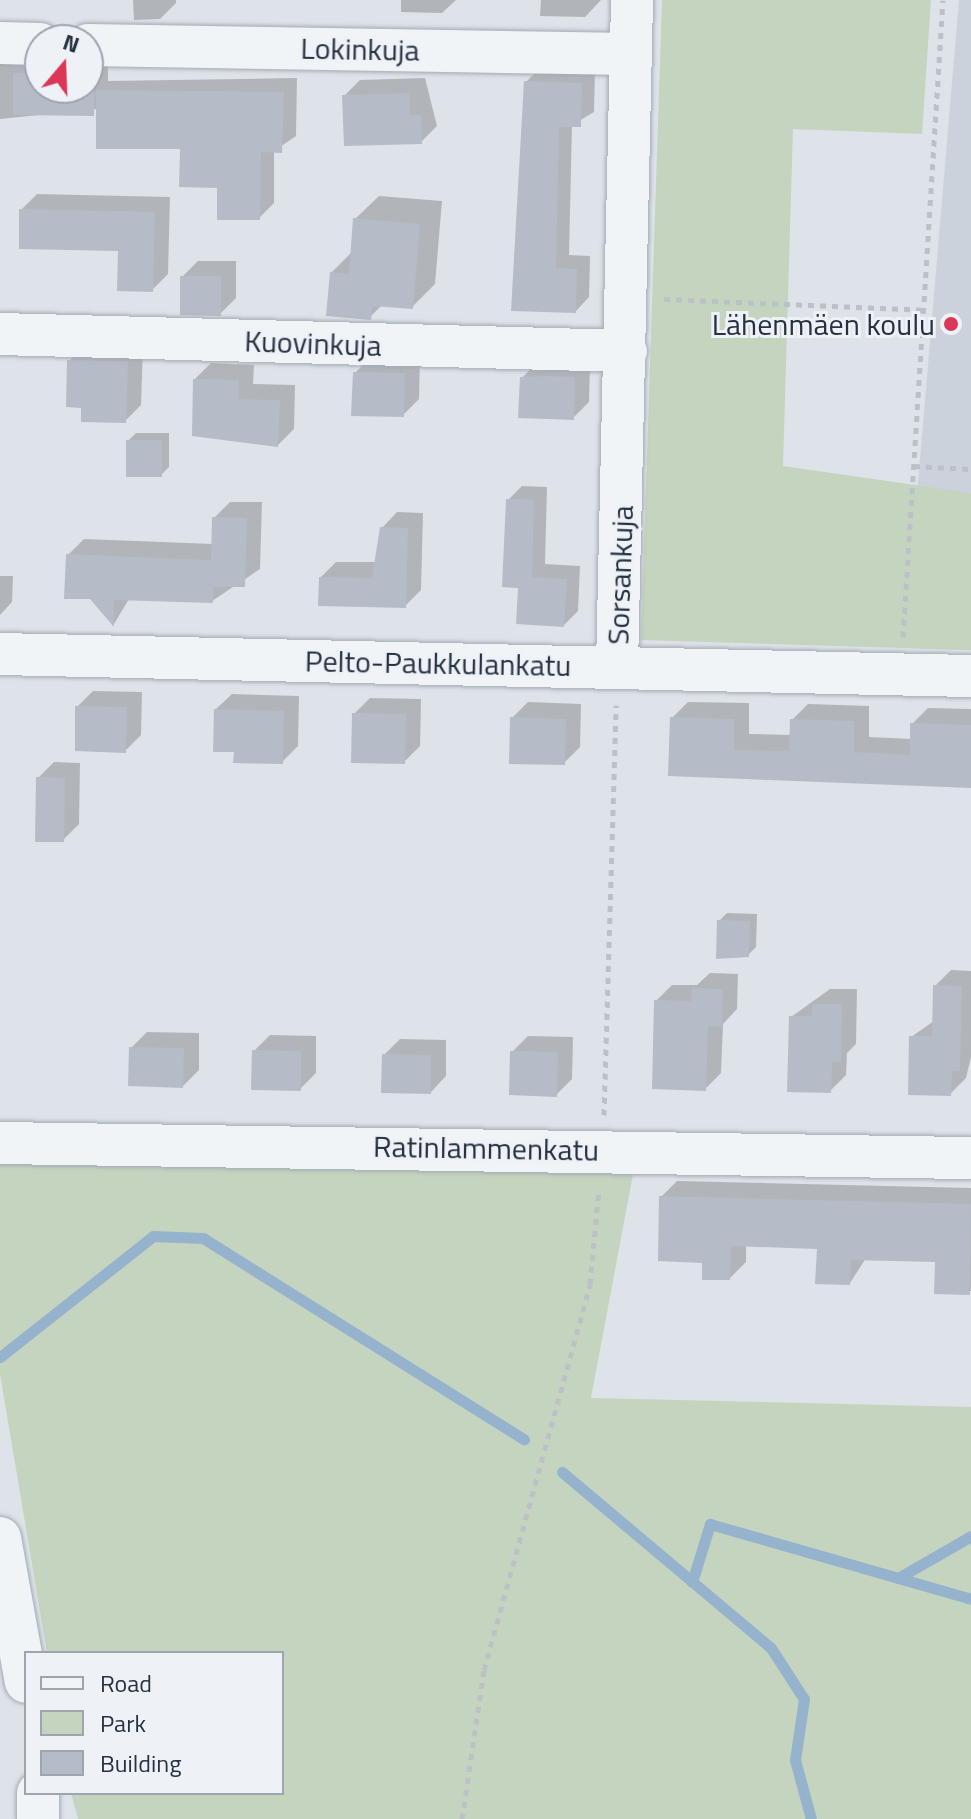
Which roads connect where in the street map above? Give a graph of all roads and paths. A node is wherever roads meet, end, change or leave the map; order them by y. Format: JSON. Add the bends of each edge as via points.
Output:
{"nodes":[{"id":1,"x":632,"y":0,"type":"edge"},
{"id":2,"x":943,"y":0,"type":"edge"},
{"id":3,"x":0,"y":43,"type":"edge"},
{"id":4,"x":24,"y":44,"type":"edge"},
{"id":5,"x":104,"y":45,"type":"edge"},
{"id":6,"x":631,"y":54,"type":"junction"},
{"id":7,"x":627,"y":297,"type":"junction"},
{"id":8,"x":923,"y":310,"type":"junction"},
{"id":9,"x":0,"y":334,"type":"edge"},
{"id":10,"x":626,"y":351,"type":"junction"},
{"id":11,"x":914,"y":466,"type":"junction"},
{"id":12,"x":971,"y":469,"type":"edge"},
{"id":13,"x":0,"y":654,"type":"edge"},
{"id":14,"x":617,"y":667,"type":"junction"},
{"id":15,"x":901,"y":674,"type":"junction"},
{"id":16,"x":971,"y":676,"type":"edge"},
{"id":17,"x":0,"y":1143,"type":"edge"},
{"id":18,"x":603,"y":1149,"type":"junction"},
{"id":19,"x":971,"y":1158,"type":"edge"},
{"id":20,"x":0,"y":1538,"type":"edge"},
{"id":21,"x":24,"y":1671,"type":"edge"},
{"id":22,"x":38,"y":1795,"type":"edge"},
{"id":23,"x":38,"y":1819,"type":"edge"},
{"id":24,"x":462,"y":1819,"type":"edge"}],
"edges":[{"from":1,"to":6,"type":"street","name":"Sorsankuja"},
{"from":2,"to":8,"type":"path"},
{"from":3,"to":4,"type":"street"},
{"from":5,"to":6,"type":"street","name":"Lokinkuja"},
{"from":6,"to":7,"type":"street","name":"Sorsankuja"},
{"from":7,"to":8,"type":"path"},
{"from":7,"to":10,"type":"street","name":"Sorsankuja"},
{"from":8,"to":11,"type":"path"},
{"from":9,"to":10,"type":"street","name":"Kuovinkuja"},
{"from":10,"to":14,"type":"street","name":"Sorsankuja"},
{"from":11,"to":12,"type":"path"},
{"from":11,"to":15,"type":"path"},
{"from":13,"to":14,"type":"street","name":"Pelto-Paukkulankatu"},
{"from":14,"to":15,"type":"street","name":"Pelto-Paukkulankatu"},
{"from":14,"to":18,"type":"path","name":"Sorsankuja"},
{"from":15,"to":16,"type":"street","name":"Pelto-Paukkulankatu"},
{"from":17,"to":18,"type":"street","name":"Ratinlammenkatu"},
{"from":18,"to":19,"type":"street","name":"Ratinlammenkatu"},
{"from":18,"to":24,"type":"path","name":"Sorsankuja","via":[[590,1284],[484,1670]]},
{"from":20,"to":21,"type":"street"},
{"from":22,"to":23,"type":"street"}]}
